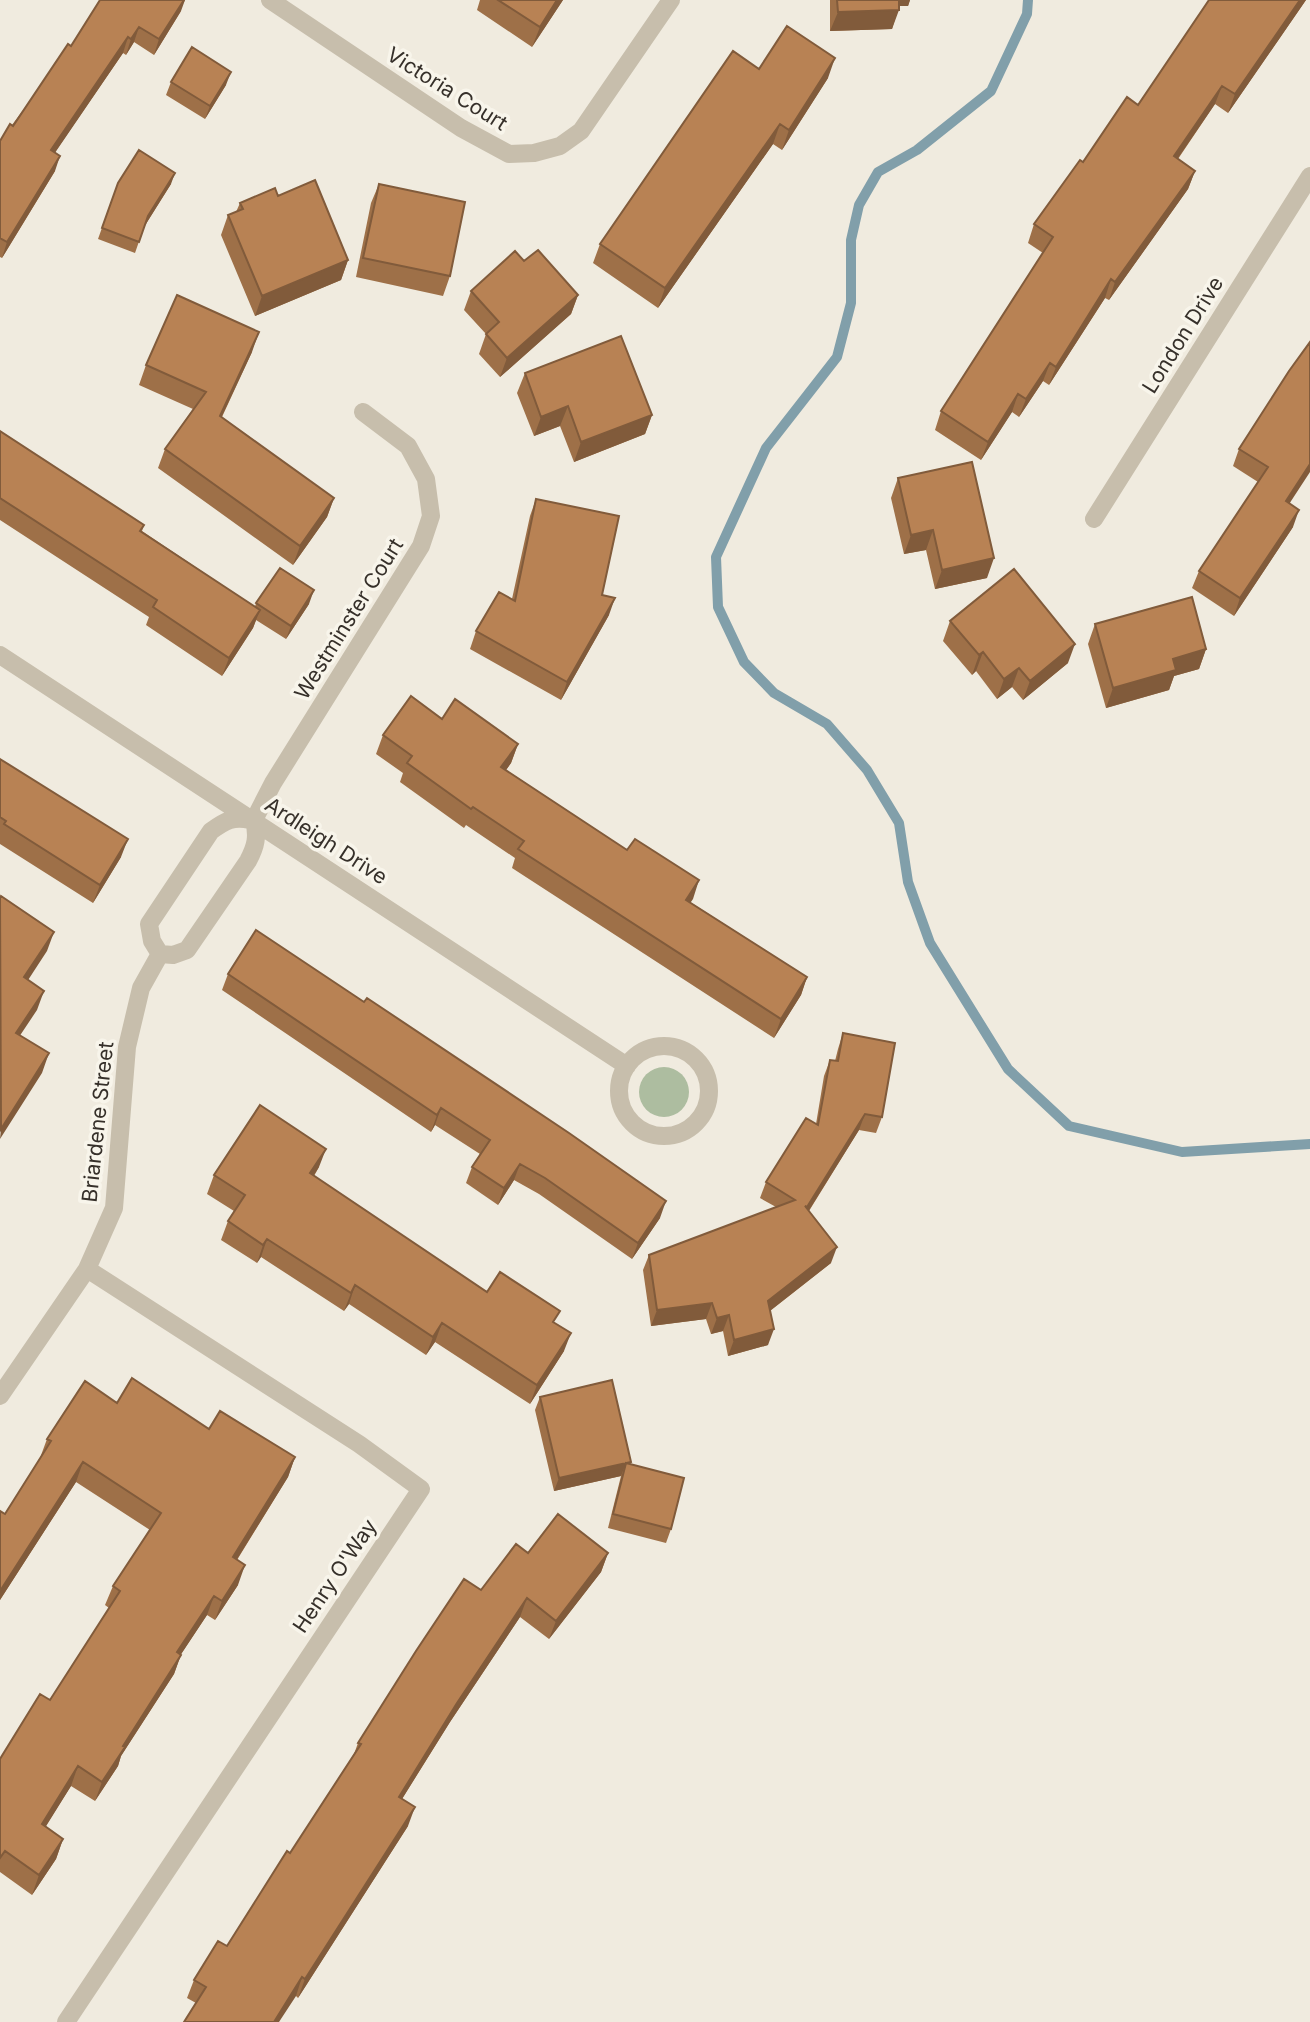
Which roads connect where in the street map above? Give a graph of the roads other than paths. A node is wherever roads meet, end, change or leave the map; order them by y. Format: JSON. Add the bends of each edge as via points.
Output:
{"nodes":[{"id":1,"x":270,"y":0,"type":"edge"},
{"id":2,"x":671,"y":0,"type":"edge"},
{"id":3,"x":1310,"y":176,"type":"edge"},
{"id":4,"x":363,"y":412,"type":"dead end"},
{"id":5,"x":1094,"y":519,"type":"dead end"},
{"id":6,"x":0,"y":655,"type":"edge"},
{"id":7,"x":254,"y":820,"type":"junction"},
{"id":8,"x":160,"y":954,"type":"junction"},
{"id":9,"x":627,"y":1066,"type":"junction"},
{"id":10,"x":87,"y":1269,"type":"junction"},
{"id":11,"x":0,"y":1396,"type":"edge"},
{"id":12,"x":66,"y":2022,"type":"edge"}],
"edges":[{"from":1,"to":2,"type":"street","name":"Victoria Court","via":[[461,128],[509,154],[534,153],[581,131]]},
{"from":3,"to":5,"type":"street","name":"London Drive"},
{"from":4,"to":7,"type":"street","name":"Westminster Court","via":[[408,446],[426,479],[431,516],[421,546]]},
{"from":6,"to":7,"type":"street","name":"Ardleigh Drive"},
{"from":7,"to":8,"type":"street","via":[[255,848],[187,950]]},
{"from":7,"to":8,"type":"street","via":[[225,820],[211,831],[149,924]]},
{"from":7,"to":9,"type":"street","name":"Ardleigh Drive"},
{"from":8,"to":10,"type":"street","name":"Briardene Street","via":[[141,988],[127,1047],[114,1208]]},
{"from":9,"to":9,"type":"street","via":[[619,1093],[622,1107],[640,1129],[667,1136],[693,1126],[702,1115],[709,1088],[699,1063],[688,1054],[662,1046],[636,1056]]},
{"from":10,"to":11,"type":"street","name":"Briardene Street"},
{"from":10,"to":12,"type":"street","name":"Henry O'Way","via":[[421,1489]]}]}
